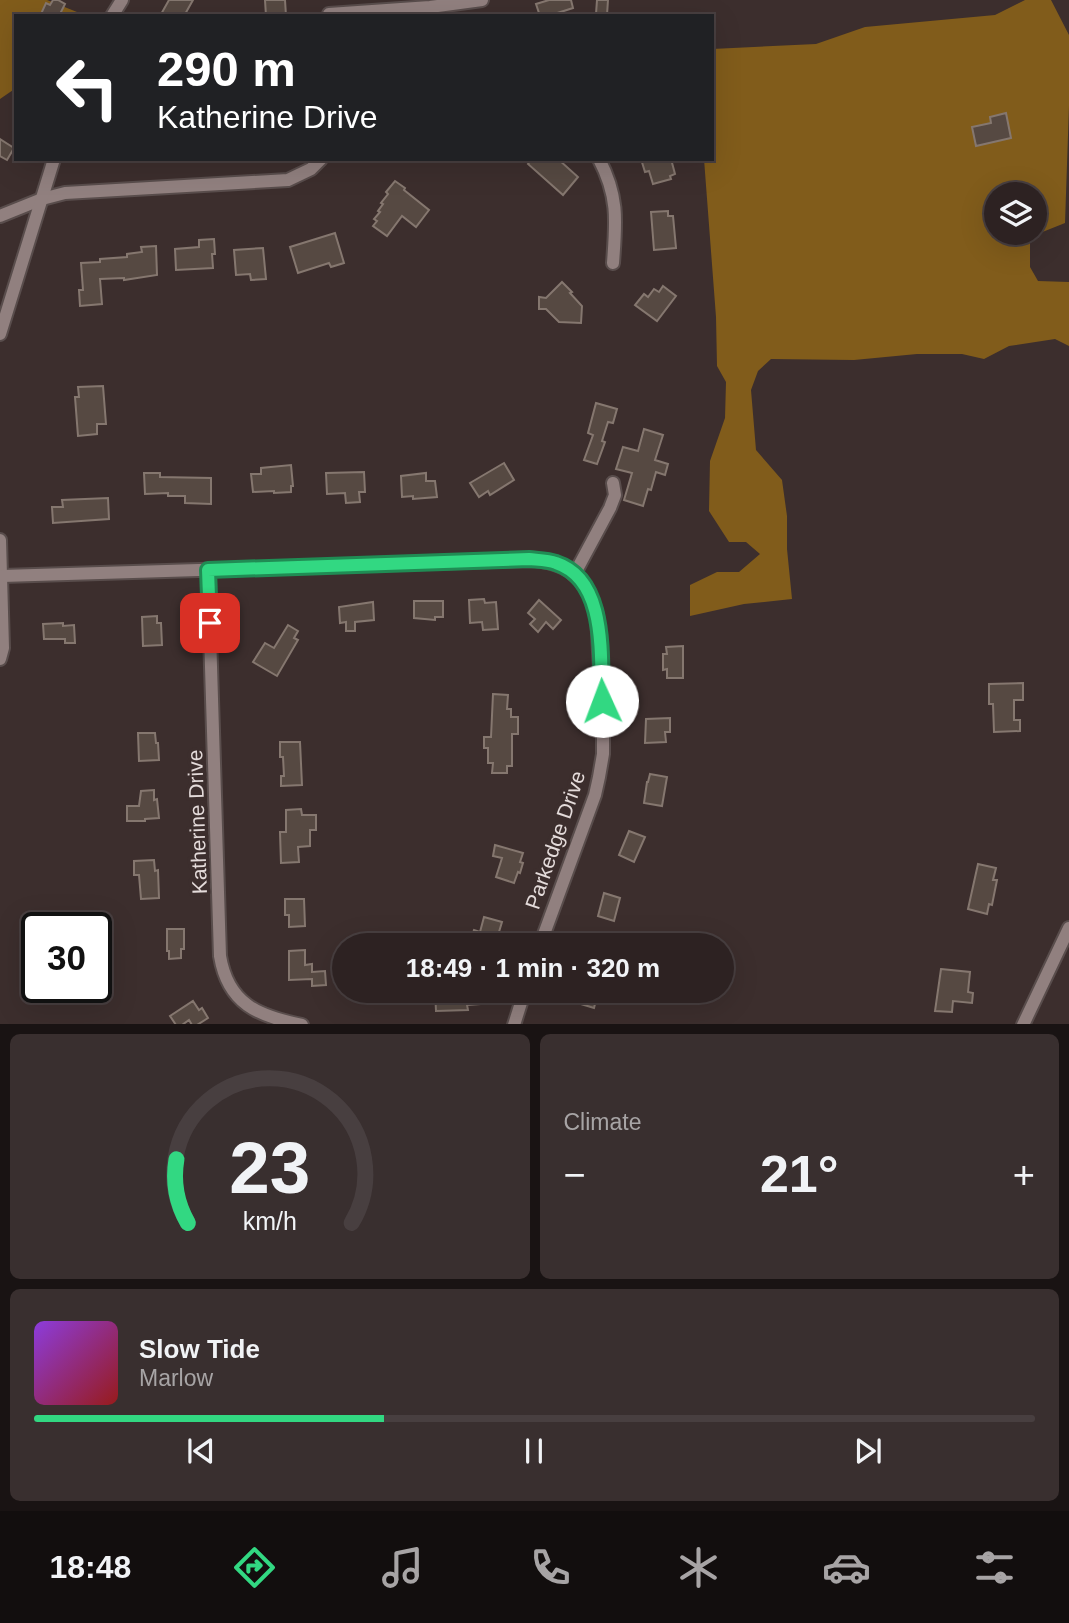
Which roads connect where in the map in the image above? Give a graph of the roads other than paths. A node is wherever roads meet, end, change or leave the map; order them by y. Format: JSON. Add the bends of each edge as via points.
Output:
{"nodes":[{"id":1,"x":482,"y":0,"type":"edge"},
{"id":2,"x":431,"y":11,"type":"edge"},
{"id":3,"x":354,"y":14,"type":"edge"},
{"id":4,"x":53,"y":161,"type":"edge"},
{"id":5,"x":319,"y":161,"type":"edge"},
{"id":6,"x":600,"y":161,"type":"edge"},
{"id":7,"x":42,"y":199,"type":"junction"},
{"id":8,"x":0,"y":216,"type":"edge"},
{"id":9,"x":613,"y":263,"type":"dead end"},
{"id":10,"x":0,"y":334,"type":"edge"},
{"id":11,"x":613,"y":483,"type":"dead end"},
{"id":12,"x":0,"y":540,"type":"edge"},
{"id":13,"x":208,"y":570,"type":"junction"},
{"id":14,"x":574,"y":575,"type":"junction"},
{"id":15,"x":2,"y":576,"type":"edge"},
{"id":16,"x":0,"y":659,"type":"edge"},
{"id":17,"x":1069,"y":928,"type":"edge"},
{"id":18,"x":544,"y":933,"type":"edge"},
{"id":19,"x":521,"y":1003,"type":"edge"},
{"id":20,"x":302,"y":1024,"type":"edge"},
{"id":21,"x":514,"y":1024,"type":"edge"},
{"id":22,"x":1024,"y":1024,"type":"edge"}],
"edges":[{"from":1,"to":2,"type":"street"},
{"from":2,"to":3,"type":"street"},
{"from":4,"to":7,"type":"street"},
{"from":5,"to":7,"type":"street","via":[[288,180]]},
{"from":6,"to":9,"type":"street","via":[[614,200]]},
{"from":7,"to":8,"type":"street"},
{"from":7,"to":10,"type":"street"},
{"from":11,"to":14,"type":"street","via":[[610,508]]},
{"from":12,"to":15,"type":"street"},
{"from":13,"to":14,"type":"street","via":[[529,559],[557,564]]},
{"from":13,"to":15,"type":"street"},
{"from":13,"to":20,"type":"street","name":"Katherine Drive","via":[[222,969],[232,990],[251,1007],[272,1018]]},
{"from":14,"to":18,"type":"street","name":"Parkedge Drive","via":[[593,599],[597,615],[603,754],[595,795]]},
{"from":15,"to":16,"type":"street","via":[[4,648]]},
{"from":17,"to":22,"type":"street"},
{"from":19,"to":21,"type":"street"}]}
